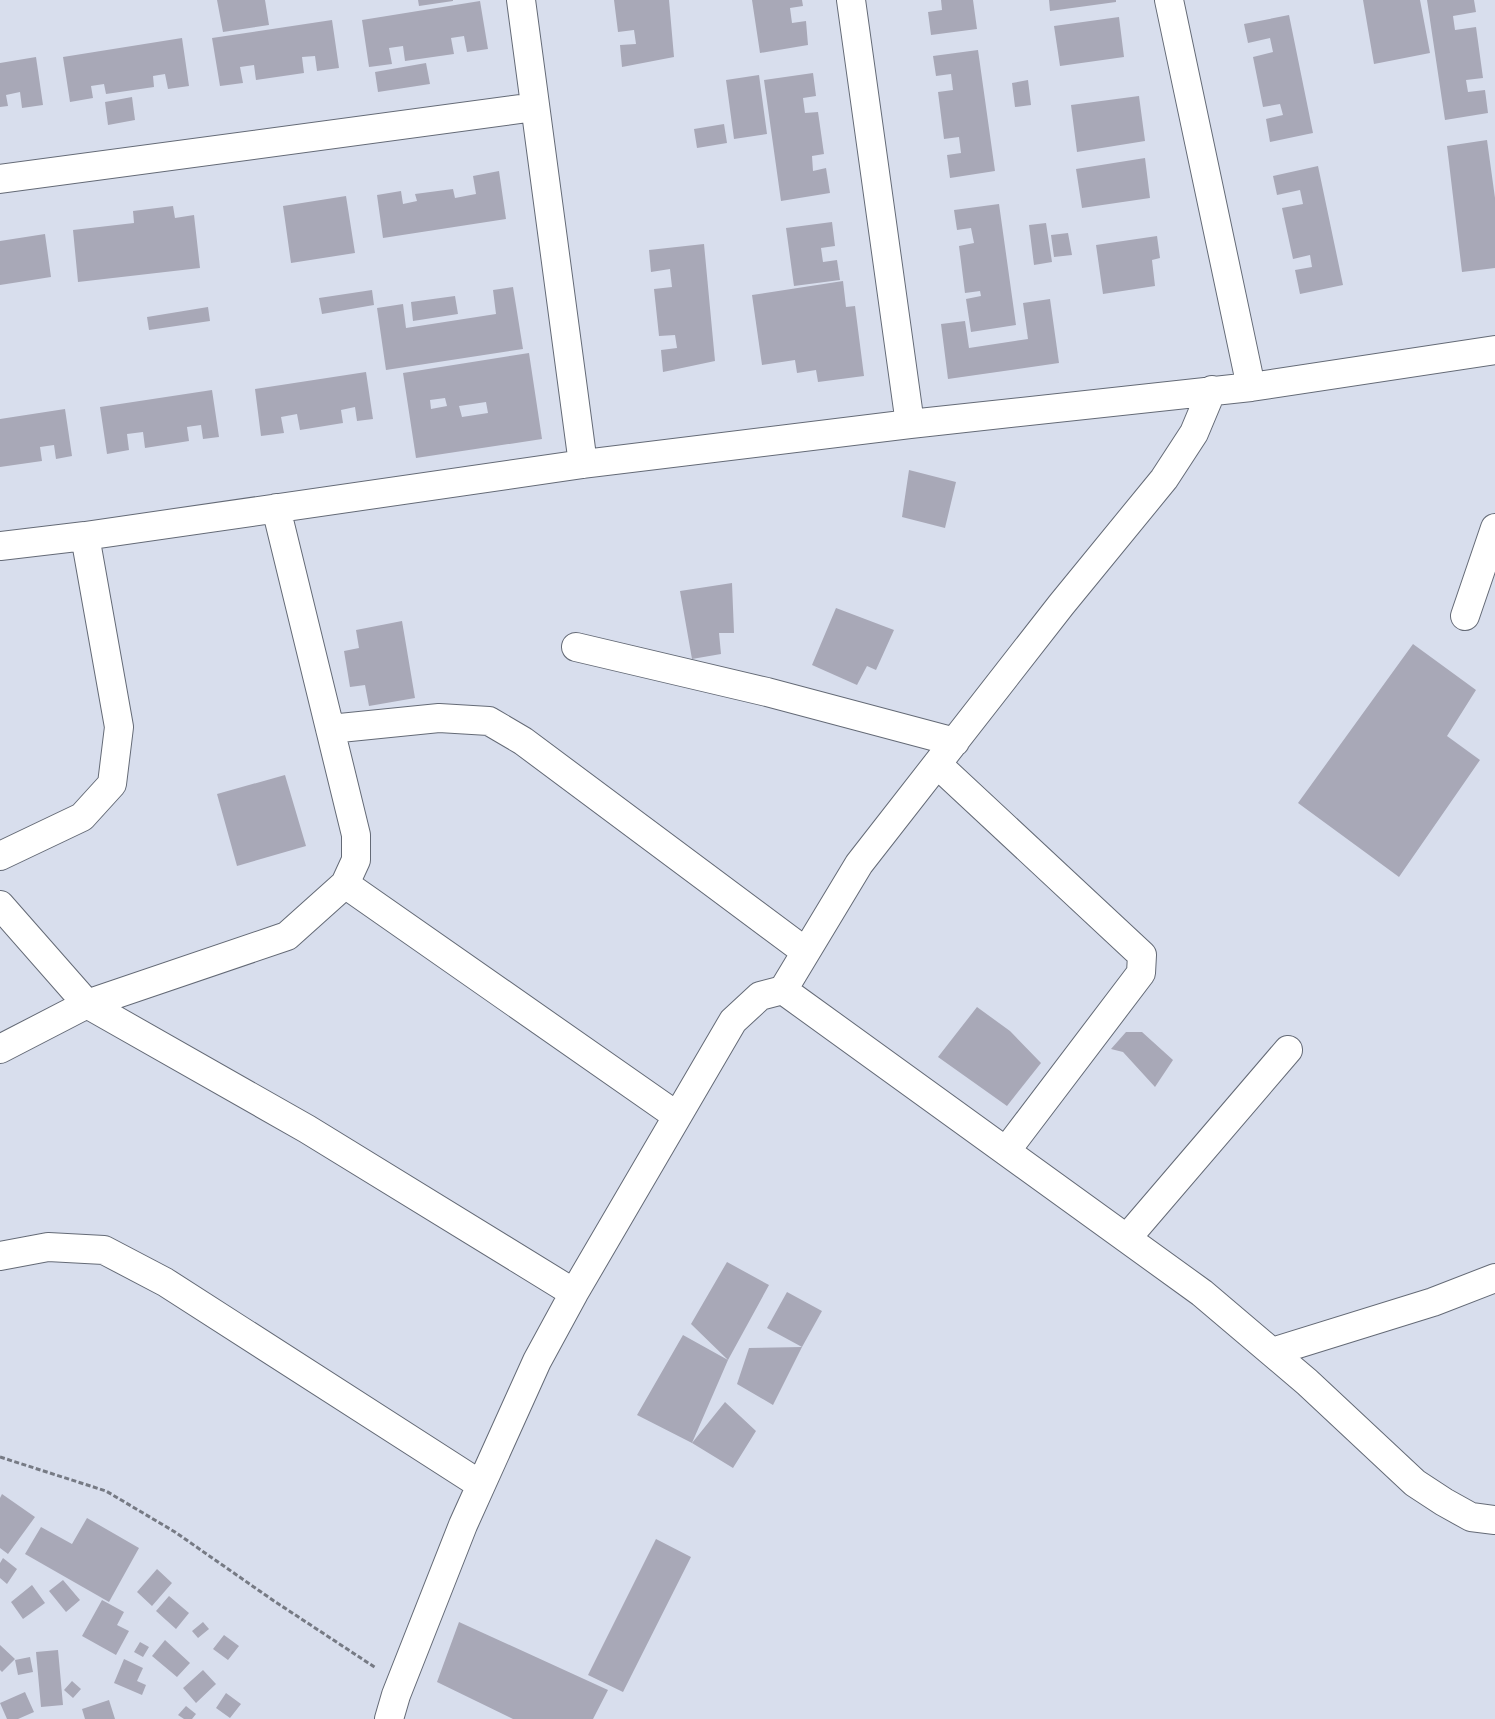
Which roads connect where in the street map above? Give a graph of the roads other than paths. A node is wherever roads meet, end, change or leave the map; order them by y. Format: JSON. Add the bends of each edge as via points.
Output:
{"nodes":[{"id":1,"x":521,"y":0,"type":"edge"},
{"id":2,"x":850,"y":0,"type":"edge"},
{"id":3,"x":1169,"y":0,"type":"edge"},
{"id":4,"x":535,"y":107,"type":"junction"},
{"id":5,"x":0,"y":179,"type":"edge"},
{"id":6,"x":1495,"y":350,"type":"edge"},
{"id":7,"x":1251,"y":387,"type":"junction"},
{"id":8,"x":1212,"y":390,"type":"junction"},
{"id":9,"x":910,"y":424,"type":"junction"},
{"id":10,"x":583,"y":464,"type":"junction"},
{"id":11,"x":276,"y":508,"type":"junction"},
{"id":12,"x":1495,"y":528,"type":"edge"},
{"id":13,"x":84,"y":536,"type":"junction"},
{"id":14,"x":0,"y":546,"type":"edge"},
{"id":15,"x":1465,"y":616,"type":"dead end"},
{"id":16,"x":576,"y":647,"type":"dead end"},
{"id":17,"x":330,"y":729,"type":"junction"},
{"id":18,"x":955,"y":742,"type":"junction"},
{"id":19,"x":937,"y":764,"type":"junction"},
{"id":20,"x":0,"y":856,"type":"edge"},
{"id":21,"x":345,"y":884,"type":"junction"},
{"id":22,"x":0,"y":905,"type":"edge"},
{"id":23,"x":806,"y":952,"type":"junction"},
{"id":24,"x":784,"y":990,"type":"junction"},
{"id":25,"x":87,"y":1004,"type":"junction"},
{"id":26,"x":0,"y":1049,"type":"edge"},
{"id":27,"x":1288,"y":1050,"type":"dead end"},
{"id":28,"x":677,"y":1116,"type":"junction"},
{"id":29,"x":1006,"y":1151,"type":"junction"},
{"id":30,"x":1127,"y":1238,"type":"junction"},
{"id":31,"x":0,"y":1256,"type":"edge"},
{"id":32,"x":1495,"y":1278,"type":"edge"},
{"id":33,"x":574,"y":1293,"type":"junction"},
{"id":34,"x":1272,"y":1352,"type":"junction"},
{"id":35,"x":481,"y":1485,"type":"junction"},
{"id":36,"x":1495,"y":1520,"type":"edge"},
{"id":37,"x":389,"y":1719,"type":"edge"}],
"edges":[{"from":1,"to":4,"type":"street"},
{"from":2,"to":9,"type":"street"},
{"from":3,"to":7,"type":"street"},
{"from":4,"to":5,"type":"street"},
{"from":4,"to":10,"type":"street"},
{"from":6,"to":7,"type":"street"},
{"from":7,"to":8,"type":"street"},
{"from":8,"to":9,"type":"street"},
{"from":8,"to":18,"type":"street","via":[[1194,433],[1164,479],[1061,604]]},
{"from":9,"to":10,"type":"street"},
{"from":10,"to":11,"type":"street"},
{"from":11,"to":13,"type":"street"},
{"from":11,"to":17,"type":"street"},
{"from":12,"to":15,"type":"street"},
{"from":13,"to":14,"type":"street"},
{"from":13,"to":20,"type":"street","via":[[119,726],[112,784],[82,817]]},
{"from":16,"to":18,"type":"street","via":[[767,692]]},
{"from":17,"to":21,"type":"street","via":[[356,835],[356,860]]},
{"from":17,"to":23,"type":"street","via":[[439,718],[489,721],[523,741]]},
{"from":18,"to":19,"type":"street"},
{"from":19,"to":23,"type":"street","via":[[859,864]]},
{"from":19,"to":29,"type":"street","via":[[1142,955],[1141,973]]},
{"from":21,"to":25,"type":"street","via":[[287,936]]},
{"from":21,"to":28,"type":"street"},
{"from":22,"to":25,"type":"street"},
{"from":23,"to":24,"type":"street"},
{"from":24,"to":28,"type":"street","via":[[760,996],[733,1021]]},
{"from":24,"to":29,"type":"street"},
{"from":25,"to":26,"type":"street"},
{"from":25,"to":33,"type":"street","via":[[307,1128]]},
{"from":27,"to":30,"type":"street"},
{"from":28,"to":33,"type":"street"},
{"from":29,"to":30,"type":"street"},
{"from":30,"to":34,"type":"street","via":[[1202,1293]]},
{"from":31,"to":35,"type":"street","via":[[48,1247],[104,1250],[165,1282]]},
{"from":32,"to":34,"type":"street","via":[[1433,1302]]},
{"from":33,"to":35,"type":"street","via":[[537,1361]]},
{"from":34,"to":36,"type":"street","via":[[1415,1483],[1472,1517]]},
{"from":35,"to":37,"type":"street","via":[[400,1684]]}]}
